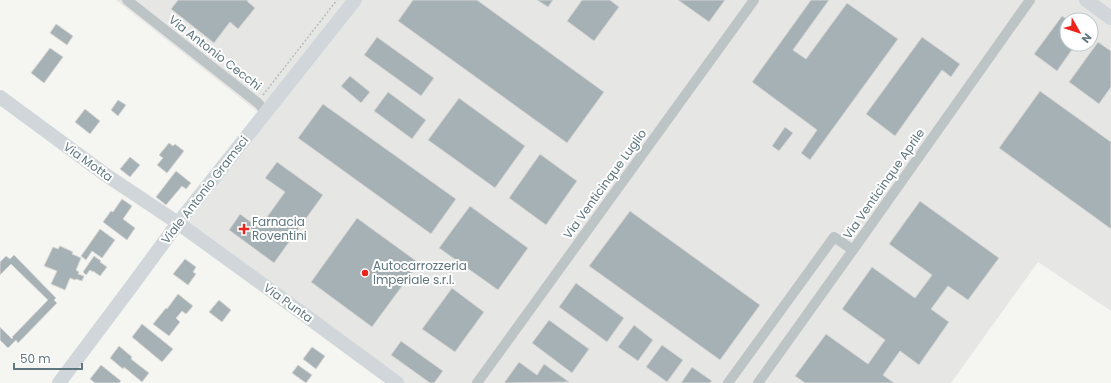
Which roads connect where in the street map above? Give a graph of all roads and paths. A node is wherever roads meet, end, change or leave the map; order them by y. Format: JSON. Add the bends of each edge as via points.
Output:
{"nodes":[{"id":1,"x":127,"y":0,"type":"edge"},
{"id":2,"x":355,"y":0,"type":"edge"},
{"id":3,"x":754,"y":0,"type":"edge"},
{"id":4,"x":1030,"y":0,"type":"edge"},
{"id":5,"x":1086,"y":0,"type":"edge"},
{"id":6,"x":1111,"y":18,"type":"edge"},
{"id":7,"x":0,"y":97,"type":"edge"},
{"id":8,"x":266,"y":112,"type":"junction"},
{"id":9,"x":178,"y":223,"type":"junction"},
{"id":10,"x":853,"y":250,"type":"junction"},
{"id":11,"x":63,"y":382,"type":"edge"},
{"id":12,"x":397,"y":383,"type":"edge"},
{"id":13,"x":477,"y":383,"type":"edge"},
{"id":14,"x":728,"y":383,"type":"edge"},
{"id":15,"x":758,"y":383,"type":"edge"}],
"edges":[{"from":1,"to":8,"type":"street","name":"Via Antonio Cecchi"},
{"from":2,"to":8,"type":"street","name":"Viale Antonio Gramsci"},
{"from":3,"to":13,"type":"street","name":"Via Venticinque Luglio"},
{"from":4,"to":10,"type":"street","name":"Via Venticinque Aprile"},
{"from":5,"to":6,"type":"street"},
{"from":7,"to":9,"type":"street","name":"Via Motta","via":[[106,175]]},
{"from":8,"to":9,"type":"street","name":"Viale Antonio Gramsci"},
{"from":9,"to":11,"type":"street","name":"Viale Antonio Gramsci"},
{"from":9,"to":12,"type":"street","name":"Via Punta"},
{"from":10,"to":14,"type":"street","via":[[834,237]]},
{"from":10,"to":15,"type":"street","name":"Via Venticinque Aprile"}]}
